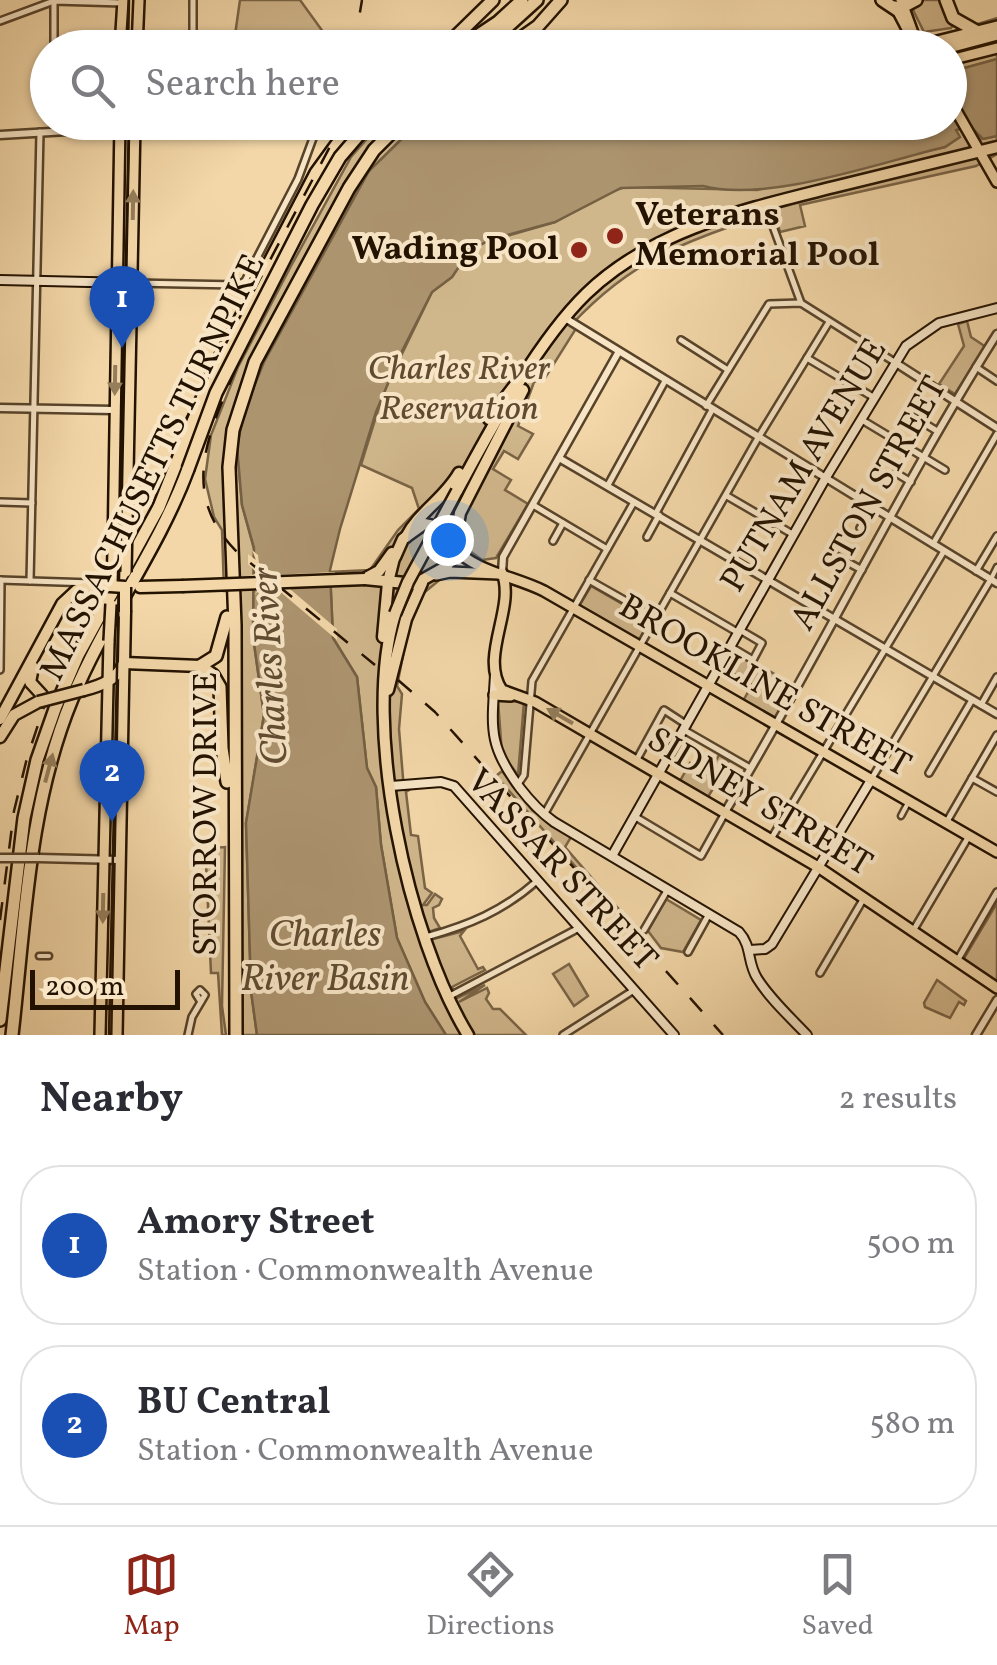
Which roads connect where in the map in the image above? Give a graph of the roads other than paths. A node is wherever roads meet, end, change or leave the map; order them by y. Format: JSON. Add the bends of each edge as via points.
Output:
{"nodes":[{"id":1,"x":140,"y":0,"type":"edge"},
{"id":2,"x":194,"y":0,"type":"edge"},
{"id":3,"x":493,"y":0,"type":"edge"},
{"id":4,"x":522,"y":0,"type":"edge"},
{"id":5,"x":537,"y":0,"type":"edge"},
{"id":6,"x":882,"y":0,"type":"edge"},
{"id":7,"x":946,"y":0,"type":"edge"},
{"id":8,"x":123,"y":1,"type":"edge"},
{"id":9,"x":54,"y":2,"type":"edge"},
{"id":10,"x":560,"y":2,"type":"edge"},
{"id":11,"x":902,"y":3,"type":"edge"},
{"id":12,"x":509,"y":20,"type":"junction"},
{"id":13,"x":0,"y":21,"type":"edge"},
{"id":14,"x":997,"y":26,"type":"edge"},
{"id":15,"x":54,"y":30,"type":"edge"},
{"id":16,"x":121,"y":30,"type":"edge"},
{"id":17,"x":138,"y":30,"type":"edge"},
{"id":18,"x":193,"y":30,"type":"edge"},
{"id":19,"x":462,"y":30,"type":"edge"},
{"id":20,"x":491,"y":30,"type":"edge"},
{"id":21,"x":498,"y":30,"type":"edge"},
{"id":22,"x":533,"y":30,"type":"edge"},
{"id":23,"x":914,"y":30,"type":"edge"},
{"id":24,"x":976,"y":31,"type":"junction"},
{"id":25,"x":967,"y":33,"type":"edge"},
{"id":26,"x":997,"y":41,"type":"edge"},
{"id":27,"x":967,"y":49,"type":"edge"},
{"id":28,"x":967,"y":129,"type":"edge"},
{"id":29,"x":30,"y":133,"type":"edge"},
{"id":30,"x":0,"y":136,"type":"edge"},
{"id":31,"x":40,"y":140,"type":"edge"},
{"id":32,"x":120,"y":140,"type":"edge"},
{"id":33,"x":135,"y":140,"type":"edge"},
{"id":34,"x":315,"y":140,"type":"edge"},
{"id":35,"x":340,"y":140,"type":"edge"},
{"id":36,"x":355,"y":140,"type":"edge"},
{"id":37,"x":375,"y":140,"type":"edge"},
{"id":38,"x":384,"y":140,"type":"edge"},
{"id":39,"x":997,"y":147,"type":"edge"},
{"id":40,"x":979,"y":152,"type":"junction"},
{"id":41,"x":997,"y":182,"type":"edge"},
{"id":42,"x":765,"y":204,"type":"junction"},
{"id":43,"x":0,"y":280,"type":"edge"},
{"id":44,"x":36,"y":281,"type":"junction"},
{"id":45,"x":117,"y":283,"type":"junction"},
{"id":46,"x":133,"y":283,"type":"junction"},
{"id":47,"x":801,"y":303,"type":"junction"},
{"id":48,"x":997,"y":308,"type":"edge"},
{"id":49,"x":565,"y":318,"type":"junction"},
{"id":50,"x":829,"y":322,"type":"junction"},
{"id":51,"x":997,"y":335,"type":"edge"},
{"id":52,"x":681,"y":340,"type":"dead end"},
{"id":53,"x":618,"y":353,"type":"junction"},
{"id":54,"x":806,"y":358,"type":"junction"},
{"id":55,"x":896,"y":363,"type":"junction"},
{"id":56,"x":976,"y":367,"type":"junction"},
{"id":57,"x":530,"y":370,"type":"junction"},
{"id":58,"x":728,"y":370,"type":"junction"},
{"id":59,"x":665,"y":381,"type":"junction"},
{"id":60,"x":997,"y":381,"type":"edge"},
{"id":61,"x":875,"y":398,"type":"junction"},
{"id":62,"x":955,"y":400,"type":"junction"},
{"id":63,"x":0,"y":408,"type":"edge"},
{"id":64,"x":34,"y":408,"type":"junction"},
{"id":65,"x":709,"y":408,"type":"junction"},
{"id":66,"x":114,"y":410,"type":"junction"},
{"id":67,"x":909,"y":414,"type":"dead end"},
{"id":68,"x":862,"y":420,"type":"junction"},
{"id":69,"x":938,"y":431,"type":"junction"},
{"id":70,"x":997,"y":432,"type":"edge"},
{"id":71,"x":758,"y":438,"type":"junction"},
{"id":72,"x":923,"y":457,"type":"junction"},
{"id":73,"x":559,"y":458,"type":"junction"},
{"id":74,"x":182,"y":467,"type":"junction"},
{"id":75,"x":945,"y":470,"type":"dead end"},
{"id":76,"x":896,"y":473,"type":"dead end"},
{"id":77,"x":825,"y":478,"type":"junction"},
{"id":78,"x":910,"y":482,"type":"junction"},
{"id":79,"x":608,"y":486,"type":"junction"},
{"id":80,"x":726,"y":495,"type":"junction"},
{"id":81,"x":634,"y":501,"type":"junction"},
{"id":82,"x":0,"y":502,"type":"edge"},
{"id":83,"x":32,"y":502,"type":"junction"},
{"id":84,"x":533,"y":505,"type":"junction"},
{"id":85,"x":873,"y":508,"type":"junction"},
{"id":86,"x":658,"y":514,"type":"junction"},
{"id":87,"x":892,"y":518,"type":"junction"},
{"id":88,"x":562,"y":523,"type":"junction"},
{"id":89,"x":860,"y":528,"type":"dead end"},
{"id":90,"x":794,"y":535,"type":"junction"},
{"id":91,"x":997,"y":536,"type":"edge"},
{"id":92,"x":646,"y":537,"type":"dead end"},
{"id":93,"x":552,"y":541,"type":"dead end"},
{"id":94,"x":701,"y":541,"type":"junction"},
{"id":95,"x":933,"y":544,"type":"junction"},
{"id":96,"x":400,"y":545,"type":"junction"},
{"id":97,"x":454,"y":547,"type":"junction"},
{"id":98,"x":607,"y":549,"type":"junction"},
{"id":99,"x":944,"y":551,"type":"junction"},
{"id":100,"x":836,"y":556,"type":"dead end"},
{"id":101,"x":997,"y":567,"type":"edge"},
{"id":102,"x":862,"y":570,"type":"junction"},
{"id":103,"x":976,"y":570,"type":"junction"},
{"id":104,"x":502,"y":573,"type":"junction"},
{"id":105,"x":365,"y":578,"type":"junction"},
{"id":106,"x":429,"y":578,"type":"junction"},
{"id":107,"x":1,"y":580,"type":"edge"},
{"id":108,"x":589,"y":580,"type":"junction"},
{"id":109,"x":768,"y":580,"type":"junction"},
{"id":110,"x":30,"y":581,"type":"junction"},
{"id":111,"x":55,"y":581,"type":"junction"},
{"id":112,"x":994,"y":581,"type":"edge"},
{"id":113,"x":388,"y":582,"type":"junction"},
{"id":114,"x":403,"y":584,"type":"junction"},
{"id":115,"x":112,"y":586,"type":"junction"},
{"id":116,"x":126,"y":587,"type":"junction"},
{"id":117,"x":94,"y":588,"type":"junction"},
{"id":118,"x":670,"y":593,"type":"junction"},
{"id":119,"x":67,"y":598,"type":"junction"},
{"id":120,"x":573,"y":608,"type":"junction"},
{"id":121,"x":227,"y":618,"type":"junction"},
{"id":122,"x":656,"y":618,"type":"junction"},
{"id":123,"x":835,"y":618,"type":"junction"},
{"id":124,"x":740,"y":632,"type":"junction"},
{"id":125,"x":641,"y":647,"type":"junction"},
{"id":126,"x":731,"y":647,"type":"junction"},
{"id":127,"x":0,"y":648,"type":"edge"},
{"id":128,"x":886,"y":648,"type":"junction"},
{"id":129,"x":217,"y":653,"type":"junction"},
{"id":130,"x":124,"y":664,"type":"junction"},
{"id":131,"x":200,"y":666,"type":"junction"},
{"id":132,"x":0,"y":670,"type":"edge"},
{"id":133,"x":495,"y":672,"type":"junction"},
{"id":134,"x":212,"y":674,"type":"junction"},
{"id":135,"x":932,"y":676,"type":"junction"},
{"id":136,"x":997,"y":677,"type":"edge"},
{"id":137,"x":108,"y":681,"type":"junction"},
{"id":138,"x":19,"y":682,"type":"junction"},
{"id":139,"x":708,"y":686,"type":"junction"},
{"id":140,"x":386,"y":690,"type":"junction"},
{"id":141,"x":494,"y":695,"type":"junction"},
{"id":142,"x":514,"y":696,"type":"junction"},
{"id":143,"x":41,"y":699,"type":"junction"},
{"id":144,"x":529,"y":699,"type":"junction"},
{"id":145,"x":972,"y":700,"type":"junction"},
{"id":146,"x":981,"y":704,"type":"junction"},
{"id":147,"x":21,"y":710,"type":"junction"},
{"id":148,"x":997,"y":714,"type":"edge"},
{"id":149,"x":0,"y":720,"type":"edge"},
{"id":150,"x":775,"y":724,"type":"junction"},
{"id":151,"x":686,"y":727,"type":"junction"},
{"id":152,"x":590,"y":734,"type":"junction"},
{"id":153,"x":997,"y":735,"type":"edge"},
{"id":154,"x":0,"y":736,"type":"edge"},
{"id":155,"x":823,"y":752,"type":"junction"},
{"id":156,"x":636,"y":761,"type":"junction"},
{"id":157,"x":750,"y":768,"type":"junction"},
{"id":158,"x":928,"y":773,"type":"dead end"},
{"id":159,"x":659,"y":774,"type":"junction"},
{"id":160,"x":972,"y":778,"type":"junction"},
{"id":161,"x":871,"y":780,"type":"junction"},
{"id":162,"x":227,"y":782,"type":"junction"},
{"id":163,"x":518,"y":784,"type":"junction"},
{"id":164,"x":391,"y":786,"type":"junction"},
{"id":165,"x":997,"y":792,"type":"edge"},
{"id":166,"x":909,"y":802,"type":"junction"},
{"id":167,"x":725,"y":812,"type":"junction"},
{"id":168,"x":544,"y":815,"type":"junction"},
{"id":169,"x":634,"y":816,"type":"junction"},
{"id":170,"x":901,"y":816,"type":"dead end"},
{"id":171,"x":946,"y":823,"type":"junction"},
{"id":172,"x":969,"y":836,"type":"junction"},
{"id":173,"x":771,"y":840,"type":"junction"},
{"id":174,"x":997,"y":852,"type":"edge"},
{"id":175,"x":612,"y":856,"type":"junction"},
{"id":176,"x":0,"y":858,"type":"edge"},
{"id":177,"x":104,"y":860,"type":"junction"},
{"id":178,"x":121,"y":860,"type":"junction"},
{"id":179,"x":818,"y":867,"type":"junction"},
{"id":180,"x":537,"y":880,"type":"junction"},
{"id":181,"x":668,"y":889,"type":"junction"},
{"id":182,"x":997,"y":892,"type":"edge"},
{"id":183,"x":864,"y":898,"type":"junction"},
{"id":184,"x":709,"y":914,"type":"junction"},
{"id":185,"x":579,"y":928,"type":"junction"},
{"id":186,"x":644,"y":930,"type":"dead end"},
{"id":187,"x":913,"y":931,"type":"junction"},
{"id":188,"x":423,"y":938,"type":"junction"},
{"id":189,"x":766,"y":948,"type":"junction"},
{"id":190,"x":750,"y":950,"type":"junction"},
{"id":191,"x":688,"y":952,"type":"dead end"},
{"id":192,"x":40,"y":956,"type":"dead end"},
{"id":193,"x":50,"y":956,"type":"dead end"},
{"id":194,"x":957,"y":961,"type":"junction"},
{"id":195,"x":820,"y":973,"type":"dead end"},
{"id":196,"x":756,"y":976,"type":"junction"},
{"id":197,"x":997,"y":988,"type":"edge"},
{"id":198,"x":634,"y":990,"type":"junction"},
{"id":199,"x":447,"y":997,"type":"junction"},
{"id":200,"x":997,"y":1000,"type":"edge"},
{"id":201,"x":201,"y":1002,"type":"dead end"},
{"id":202,"x":0,"y":1020,"type":"edge"},
{"id":203,"x":12,"y":1035,"type":"edge"},
{"id":204,"x":100,"y":1035,"type":"edge"},
{"id":205,"x":116,"y":1035,"type":"edge"},
{"id":206,"x":188,"y":1035,"type":"edge"},
{"id":207,"x":228,"y":1035,"type":"edge"},
{"id":208,"x":236,"y":1035,"type":"edge"},
{"id":209,"x":468,"y":1035,"type":"edge"},
{"id":210,"x":563,"y":1035,"type":"edge"},
{"id":211,"x":674,"y":1035,"type":"edge"},
{"id":212,"x":806,"y":1035,"type":"edge"},
{"id":213,"x":976,"y":1035,"type":"edge"}],
"edges":[{"from":1,"to":17,"type":"main road"},
{"from":2,"to":18,"type":"street"},
{"from":3,"to":19,"type":"highway"},
{"from":4,"to":12,"type":"highway"},
{"from":5,"to":12,"type":"highway"},
{"from":6,"to":11,"type":"highway"},
{"from":7,"to":24,"type":"highway","via":[[952,18]]},
{"from":8,"to":9,"type":"street"},
{"from":8,"to":16,"type":"main road"},
{"from":9,"to":13,"type":"street"},
{"from":9,"to":15,"type":"street"},
{"from":10,"to":22,"type":"highway"},
{"from":11,"to":23,"type":"main road"},
{"from":12,"to":20,"type":"highway"},
{"from":12,"to":21,"type":"highway"},
{"from":14,"to":24,"type":"main road"},
{"from":24,"to":25,"type":"main road"},
{"from":26,"to":27,"type":"highway"},
{"from":28,"to":40,"type":"main road"},
{"from":29,"to":30,"type":"street"},
{"from":31,"to":44,"type":"street"},
{"from":32,"to":45,"type":"main road"},
{"from":46,"to":33,"type":"main road","one_way":true},
{"from":34,"to":46,"type":"street","via":[[248,277],[238,285]]},
{"from":35,"to":74,"type":"highway","name":"MASSACHUSETTS TURNPIKE","via":[[316,173],[205,387]]},
{"from":36,"to":74,"type":"highway","name":"MASSACHUSETTS TURNPIKE","bridge":true,"via":[[312,205]]},
{"from":37,"to":121,"type":"highway","name":"STORROW DRIVE","via":[[344,183],[238,385],[223,466]]},
{"from":38,"to":208,"type":"highway","name":"STORROW DRIVE","via":[[358,172],[263,346],[233,430]]},
{"from":39,"to":40,"type":"highway"},
{"from":40,"to":41,"type":"main road"},
{"from":40,"to":42,"type":"highway"},
{"from":42,"to":47,"type":"street"},
{"from":42,"to":49,"type":"highway","via":[[642,251]]},
{"from":43,"to":44,"type":"main road"},
{"from":44,"to":45,"type":"main road"},
{"from":44,"to":64,"type":"street"},
{"from":45,"to":46,"type":"main road"},
{"from":45,"to":66,"type":"main road","one_way":true},
{"from":46,"to":116,"type":"main road","bridge":true},
{"from":47,"to":50,"type":"street"},
{"from":47,"to":58,"type":"street","via":[[769,304]]},
{"from":48,"to":55,"type":"main road","name":"PUTNAM AVENUE","via":[[925,331]]},
{"from":49,"to":53,"type":"street"},
{"from":49,"to":57,"type":"highway"},
{"from":50,"to":54,"type":"street"},
{"from":50,"to":55,"type":"street"},
{"from":51,"to":56,"type":"street","name":"ALLSTON STREET"},
{"from":52,"to":58,"type":"street"},
{"from":53,"to":59,"type":"street"},
{"from":53,"to":73,"type":"street"},
{"from":54,"to":61,"type":"street"},
{"from":54,"to":71,"type":"street"},
{"from":55,"to":61,"type":"main road","name":"PUTNAM AVENUE"},
{"from":55,"to":62,"type":"street"},
{"from":56,"to":60,"type":"street"},
{"from":56,"to":62,"type":"street","name":"ALLSTON STREET"},
{"from":57,"to":96,"type":"highway","via":[[500,402],[451,487]]},
{"from":57,"to":97,"type":"highway","via":[[460,514]]},
{"from":57,"to":140,"type":"highway","bridge":true,"via":[[397,615]]},
{"from":58,"to":65,"type":"street"},
{"from":59,"to":65,"type":"street"},
{"from":59,"to":79,"type":"street"},
{"from":61,"to":68,"type":"main road","name":"PUTNAM AVENUE"},
{"from":62,"to":69,"type":"street","name":"ALLSTON STREET"},
{"from":62,"to":70,"type":"street"},
{"from":63,"to":64,"type":"street"},
{"from":64,"to":66,"type":"street"},
{"from":64,"to":83,"type":"street"},
{"from":65,"to":71,"type":"street"},
{"from":65,"to":86,"type":"street"},
{"from":66,"to":115,"type":"main road","bridge":true},
{"from":67,"to":69,"type":"street"},
{"from":68,"to":72,"type":"street"},
{"from":68,"to":77,"type":"main road","name":"PUTNAM AVENUE"},
{"from":69,"to":72,"type":"street","name":"ALLSTON STREET"},
{"from":70,"to":95,"type":"street"},
{"from":71,"to":77,"type":"street"},
{"from":71,"to":80,"type":"street"},
{"from":72,"to":75,"type":"street"},
{"from":72,"to":78,"type":"street","name":"ALLSTON STREET"},
{"from":73,"to":79,"type":"street"},
{"from":73,"to":84,"type":"street"},
{"from":74,"to":202,"type":"highway","name":"MASSACHUSETTS TURNPIKE","via":[[71,670],[40,750],[23,826]]},
{"from":203,"to":74,"type":"highway","name":"MASSACHUSETTS TURNPIKE","one_way":true,"via":[[36,829],[57,741],[88,665],[163,528]]},
{"from":76,"to":78,"type":"street"},
{"from":77,"to":85,"type":"street"},
{"from":77,"to":90,"type":"main road","name":"PUTNAM AVENUE"},
{"from":78,"to":87,"type":"street","name":"ALLSTON STREET"},
{"from":79,"to":81,"type":"street"},
{"from":80,"to":90,"type":"street"},
{"from":80,"to":94,"type":"street"},
{"from":81,"to":86,"type":"street"},
{"from":81,"to":98,"type":"street"},
{"from":82,"to":83,"type":"street"},
{"from":83,"to":110,"type":"street"},
{"from":84,"to":88,"type":"street"},
{"from":84,"to":104,"type":"street","via":[[503,557]]},
{"from":85,"to":87,"type":"street"},
{"from":85,"to":89,"type":"street"},
{"from":86,"to":92,"type":"street"},
{"from":86,"to":94,"type":"street"},
{"from":87,"to":95,"type":"street"},
{"from":87,"to":102,"type":"street","name":"ALLSTON STREET"},
{"from":88,"to":93,"type":"street"},
{"from":88,"to":98,"type":"street"},
{"from":90,"to":109,"type":"main road","name":"PUTNAM AVENUE"},
{"from":91,"to":103,"type":"street"},
{"from":94,"to":109,"type":"street"},
{"from":94,"to":118,"type":"street"},
{"from":95,"to":99,"type":"street"},
{"from":96,"to":97,"type":"highway","via":[[420,526],[435,524]]},
{"from":96,"to":105,"type":"highway"},
{"from":96,"to":113,"type":"highway"},
{"from":96,"to":114,"type":"highway","via":[[396,571]]},
{"from":97,"to":104,"type":"main road","name":"BROOKLINE STREET","via":[[472,565]]},
{"from":97,"to":106,"type":"highway","via":[[448,564]]},
{"from":98,"to":108,"type":"street"},
{"from":99,"to":103,"type":"street"},
{"from":99,"to":128,"type":"street"},
{"from":100,"to":102,"type":"street"},
{"from":101,"to":112,"type":"street"},
{"from":102,"to":123,"type":"street","name":"ALLSTON STREET"},
{"from":103,"to":112,"type":"street"},
{"from":104,"to":106,"type":"main road","name":"BROOKLINE STREET"},
{"from":104,"to":120,"type":"main road","name":"BROOKLINE STREET"},
{"from":104,"to":133,"type":"main road"},
{"from":105,"to":113,"type":"highway"},
{"from":105,"to":116,"type":"highway","bridge":true},
{"from":106,"to":114,"type":"highway"},
{"from":106,"to":140,"type":"highway","via":[[407,616]]},
{"from":107,"to":110,"type":"street"},
{"from":107,"to":127,"type":"street"},
{"from":108,"to":120,"type":"street"},
{"from":108,"to":122,"type":"street"},
{"from":109,"to":123,"type":"street"},
{"from":109,"to":124,"type":"main road","name":"PUTNAM AVENUE"},
{"from":110,"to":111,"type":"street"},
{"from":111,"to":117,"type":"street","via":[[89,582]]},
{"from":111,"to":119,"type":"street"},
{"from":112,"to":135,"type":"street"},
{"from":113,"to":114,"type":"highway"},
{"from":113,"to":140,"type":"highway","via":[[380,674]]},
{"from":115,"to":116,"type":"highway","bridge":true},
{"from":115,"to":117,"type":"highway","bridge":true},
{"from":115,"to":137,"type":"main road","bridge":true},
{"from":116,"to":130,"type":"highway","bridge":true},
{"from":117,"to":119,"type":"highway"},
{"from":117,"to":143,"type":"highway","via":[[67,606],[32,668],[30,682]]},
{"from":118,"to":122,"type":"street"},
{"from":118,"to":124,"type":"street"},
{"from":119,"to":138,"type":"highway"},
{"from":120,"to":125,"type":"main road","name":"BROOKLINE STREET"},
{"from":120,"to":144,"type":"street"},
{"from":121,"to":129,"type":"highway"},
{"from":121,"to":162,"type":"highway","name":"STORROW DRIVE"},
{"from":122,"to":125,"type":"street"},
{"from":123,"to":128,"type":"street"},
{"from":123,"to":150,"type":"street","name":"ALLSTON STREET"},
{"from":124,"to":126,"type":"main road","name":"PUTNAM AVENUE"},
{"from":124,"to":126,"type":"street","via":[[762,643],[753,660]]},
{"from":125,"to":139,"type":"main road","name":"BROOKLINE STREET"},
{"from":125,"to":152,"type":"street"},
{"from":126,"to":139,"type":"main road","name":"PUTNAM AVENUE"},
{"from":127,"to":132,"type":"street"},
{"from":128,"to":135,"type":"street"},
{"from":128,"to":155,"type":"street"},
{"from":129,"to":131,"type":"highway"},
{"from":129,"to":134,"type":"highway"},
{"from":130,"to":131,"type":"highway"},
{"from":130,"to":137,"type":"highway"},
{"from":130,"to":178,"type":"main road"},
{"from":131,"to":134,"type":"highway"},
{"from":133,"to":141,"type":"main road"},
{"from":133,"to":142,"type":"main road","via":[[500,688]]},
{"from":134,"to":162,"type":"highway","via":[[220,690]]},
{"from":135,"to":145,"type":"street"},
{"from":135,"to":161,"type":"street"},
{"from":136,"to":146,"type":"street"},
{"from":137,"to":143,"type":"highway","bridge":true},
{"from":137,"to":177,"type":"main road"},
{"from":138,"to":143,"type":"highway","via":[[24,698]]},
{"from":138,"to":149,"type":"highway"},
{"from":139,"to":150,"type":"main road","name":"BROOKLINE STREET"},
{"from":139,"to":151,"type":"main road","name":"PUTNAM AVENUE"},
{"from":140,"to":164,"type":"highway"},
{"from":141,"to":142,"type":"main road","name":"SIDNEY STREET"},
{"from":141,"to":163,"type":"main road","via":[[496,749]]},
{"from":142,"to":144,"type":"main road","name":"SIDNEY STREET"},
{"from":143,"to":147,"type":"highway"},
{"from":152,"to":144,"type":"main road","name":"SIDNEY STREET","one_way":true},
{"from":144,"to":163,"type":"street"},
{"from":145,"to":146,"type":"street"},
{"from":145,"to":158,"type":"street"},
{"from":146,"to":148,"type":"street"},
{"from":147,"to":149,"type":"main road"},
{"from":147,"to":154,"type":"highway"},
{"from":150,"to":155,"type":"main road","name":"BROOKLINE STREET"},
{"from":150,"to":157,"type":"street","name":"ALLSTON STREET"},
{"from":151,"to":156,"type":"street","via":[[664,710]]},
{"from":151,"to":157,"type":"street"},
{"from":151,"to":159,"type":"main road","name":"PUTNAM AVENUE"},
{"from":152,"to":156,"type":"main road","name":"SIDNEY STREET"},
{"from":152,"to":168,"type":"street"},
{"from":153,"to":160,"type":"street"},
{"from":155,"to":161,"type":"main road","name":"BROOKLINE STREET"},
{"from":155,"to":173,"type":"street"},
{"from":156,"to":159,"type":"main road","name":"SIDNEY STREET"},
{"from":157,"to":167,"type":"street","name":"ALLSTON STREET"},
{"from":159,"to":167,"type":"main road","name":"SIDNEY STREET"},
{"from":159,"to":169,"type":"main road","name":"PUTNAM AVENUE"},
{"from":160,"to":165,"type":"street"},
{"from":160,"to":171,"type":"street"},
{"from":161,"to":166,"type":"main road","name":"BROOKLINE STREET"},
{"from":161,"to":179,"type":"main road"},
{"from":162,"to":207,"type":"highway","name":"STORROW DRIVE"},
{"from":163,"to":168,"type":"main road"},
{"from":164,"to":180,"type":"main road","name":"VASSAR STREET","via":[[451,785]]},
{"from":164,"to":188,"type":"highway"},
{"from":166,"to":170,"type":"street"},
{"from":166,"to":171,"type":"main road","name":"BROOKLINE STREET"},
{"from":167,"to":169,"type":"street","name":"ALLSTON STREET","via":[[701,856]]},
{"from":167,"to":173,"type":"main road","name":"SIDNEY STREET"},
{"from":168,"to":175,"type":"main road"},
{"from":169,"to":175,"type":"main road","name":"PUTNAM AVENUE"},
{"from":171,"to":172,"type":"main road","name":"BROOKLINE STREET"},
{"from":172,"to":174,"type":"main road","name":"BROOKLINE STREET"},
{"from":172,"to":187,"type":"street"},
{"from":173,"to":179,"type":"main road","name":"SIDNEY STREET"},
{"from":175,"to":181,"type":"main road"},
{"from":176,"to":177,"type":"street","bridge":true},
{"from":177,"to":178,"type":"street"},
{"from":177,"to":204,"type":"main road","one_way":true},
{"from":178,"to":205,"type":"main road"},
{"from":179,"to":183,"type":"main road","name":"SIDNEY STREET"},
{"from":179,"to":189,"type":"main road"},
{"from":180,"to":185,"type":"main road","name":"VASSAR STREET"},
{"from":180,"to":188,"type":"street","via":[[500,910]]},
{"from":181,"to":184,"type":"main road"},
{"from":181,"to":186,"type":"street"},
{"from":182,"to":194,"type":"street"},
{"from":183,"to":187,"type":"main road","name":"SIDNEY STREET"},
{"from":183,"to":195,"type":"street"},
{"from":184,"to":190,"type":"main road","via":[[739,932]]},
{"from":184,"to":191,"type":"street"},
{"from":185,"to":198,"type":"main road","name":"VASSAR STREET"},
{"from":185,"to":199,"type":"street"},
{"from":187,"to":194,"type":"main road","name":"SIDNEY STREET"},
{"from":188,"to":199,"type":"highway"},
{"from":189,"to":190,"type":"main road"},
{"from":189,"to":196,"type":"main road","via":[[756,960]]},
{"from":190,"to":196,"type":"main road"},
{"from":192,"to":193,"type":"street"},
{"from":194,"to":197,"type":"main road","name":"SIDNEY STREET"},
{"from":196,"to":212,"type":"main road"},
{"from":198,"to":210,"type":"street"},
{"from":198,"to":211,"type":"main road","name":"VASSAR STREET"},
{"from":199,"to":209,"type":"highway"},
{"from":200,"to":213,"type":"street"},
{"from":201,"to":206,"type":"street"}]}
